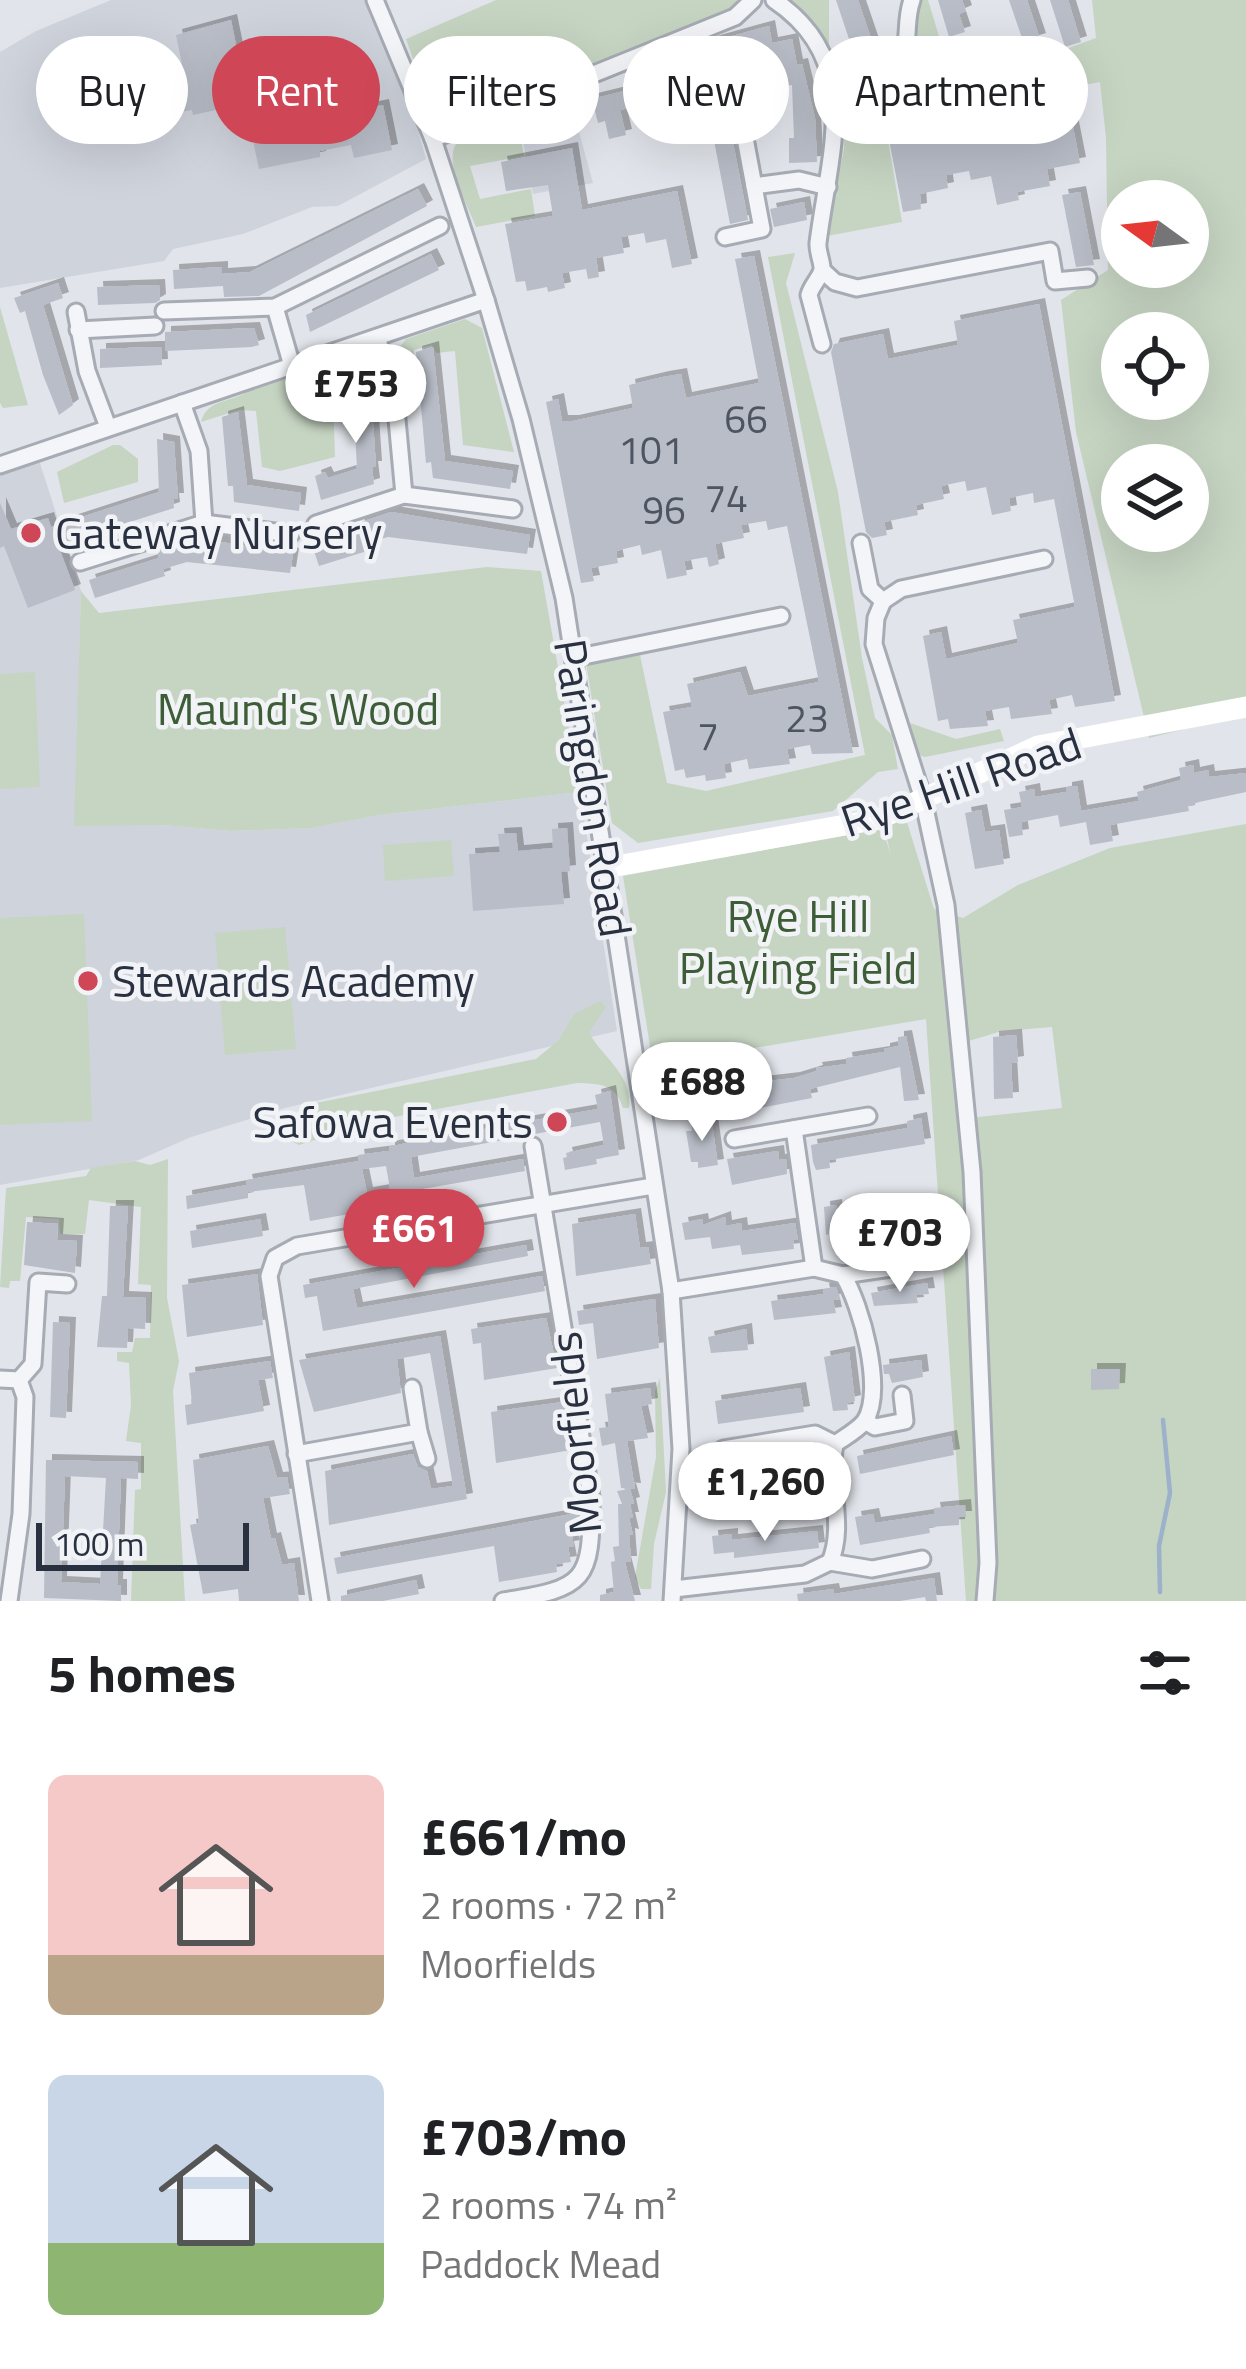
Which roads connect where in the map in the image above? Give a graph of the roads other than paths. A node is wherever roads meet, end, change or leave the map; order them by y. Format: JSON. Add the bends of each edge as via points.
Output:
{"nodes":[{"id":1,"x":375,"y":0,"type":"edge"},
{"id":2,"x":753,"y":0,"type":"edge"},
{"id":3,"x":774,"y":0,"type":"edge"},
{"id":4,"x":912,"y":0,"type":"edge"},
{"id":5,"x":909,"y":36,"type":"edge"},
{"id":6,"x":813,"y":39,"type":"edge"},
{"id":7,"x":404,"y":70,"type":"edge"},
{"id":8,"x":599,"y":72,"type":"edge"},
{"id":9,"x":435,"y":144,"type":"edge"},
{"id":10,"x":746,"y":144,"type":"edge"},
{"id":11,"x":834,"y":144,"type":"edge"},
{"id":12,"x":754,"y":186,"type":"junction"},
{"id":13,"x":828,"y":188,"type":"junction"},
{"id":14,"x":440,"y":226,"type":"dead end"},
{"id":15,"x":725,"y":237,"type":"dead end"},
{"id":16,"x":822,"y":270,"type":"junction"},
{"id":17,"x":1088,"y":278,"type":"dead end"},
{"id":18,"x":486,"y":300,"type":"junction"},
{"id":19,"x":275,"y":308,"type":"junction"},
{"id":20,"x":76,"y":312,"type":"dead end"},
{"id":21,"x":78,"y":330,"type":"junction"},
{"id":22,"x":377,"y":338,"type":"junction"},
{"id":23,"x":822,"y":344,"type":"dead end"},
{"id":24,"x":292,"y":366,"type":"junction"},
{"id":25,"x":182,"y":403,"type":"junction"},
{"id":26,"x":108,"y":427,"type":"junction"},
{"id":27,"x":0,"y":465,"type":"edge"},
{"id":28,"x":404,"y":495,"type":"junction"},
{"id":29,"x":513,"y":509,"type":"dead end"},
{"id":30,"x":205,"y":523,"type":"junction"},
{"id":31,"x":316,"y":524,"type":"dead end"},
{"id":32,"x":291,"y":534,"type":"dead end"},
{"id":33,"x":861,"y":542,"type":"dead end"},
{"id":34,"x":1044,"y":559,"type":"dead end"},
{"id":35,"x":80,"y":562,"type":"dead end"},
{"id":36,"x":883,"y":601,"type":"junction"},
{"id":37,"x":781,"y":616,"type":"dead end"},
{"id":38,"x":574,"y":658,"type":"junction"},
{"id":39,"x":1246,"y":706,"type":"edge"},
{"id":40,"x":923,"y":799,"type":"junction"},
{"id":41,"x":605,"y":868,"type":"junction"},
{"id":42,"x":868,"y":1116,"type":"dead end"},
{"id":43,"x":794,"y":1129,"type":"junction"},
{"id":44,"x":734,"y":1139,"type":"dead end"},
{"id":45,"x":533,"y":1147,"type":"dead end"},
{"id":46,"x":653,"y":1186,"type":"junction"},
{"id":47,"x":542,"y":1207,"type":"junction"},
{"id":48,"x":898,"y":1267,"type":"dead end"},
{"id":49,"x":814,"y":1268,"type":"junction"},
{"id":50,"x":843,"y":1275,"type":"junction"},
{"id":51,"x":67,"y":1284,"type":"dead end"},
{"id":52,"x":671,"y":1291,"type":"junction"},
{"id":53,"x":0,"y":1379,"type":"edge"},
{"id":54,"x":19,"y":1380,"type":"junction"},
{"id":55,"x":412,"y":1388,"type":"dead end"},
{"id":56,"x":902,"y":1395,"type":"dead end"},
{"id":57,"x":865,"y":1421,"type":"junction"},
{"id":58,"x":419,"y":1432,"type":"junction"},
{"id":59,"x":835,"y":1444,"type":"junction"},
{"id":60,"x":723,"y":1449,"type":"dead end"},
{"id":61,"x":296,"y":1454,"type":"junction"},
{"id":62,"x":427,"y":1459,"type":"dead end"},
{"id":63,"x":922,"y":1559,"type":"dead end"},
{"id":64,"x":830,"y":1562,"type":"junction"},
{"id":65,"x":673,"y":1595,"type":"edge"},
{"id":66,"x":10,"y":1601,"type":"edge"},
{"id":67,"x":320,"y":1601,"type":"edge"},
{"id":68,"x":503,"y":1601,"type":"edge"},
{"id":69,"x":985,"y":1601,"type":"edge"}],
"edges":[{"from":1,"to":7,"type":"street","name":"Paringdon Road"},
{"from":2,"to":8,"type":"street","via":[[735,17]]},
{"from":3,"to":6,"type":"street"},
{"from":4,"to":5,"type":"street"},
{"from":9,"to":18,"type":"street","name":"Paringdon Road"},
{"from":10,"to":12,"type":"street"},
{"from":11,"to":13,"type":"street"},
{"from":12,"to":13,"type":"street","via":[[799,180]]},
{"from":12,"to":15,"type":"street","via":[[762,229]]},
{"from":13,"to":16,"type":"street"},
{"from":14,"to":19,"type":"street"},
{"from":16,"to":17,"type":"street","via":[[857,288],[1050,250],[1055,280]]},
{"from":16,"to":23,"type":"street","via":[[809,295]]},
{"from":18,"to":22,"type":"street"},
{"from":18,"to":38,"type":"street","name":"Paringdon Road"},
{"from":19,"to":21,"type":"street"},
{"from":19,"to":24,"type":"street"},
{"from":20,"to":21,"type":"street"},
{"from":21,"to":26,"type":"street"},
{"from":22,"to":24,"type":"street"},
{"from":22,"to":28,"type":"street","via":[[396,399]]},
{"from":24,"to":25,"type":"street"},
{"from":25,"to":26,"type":"street"},
{"from":25,"to":30,"type":"street","via":[[199,451]]},
{"from":26,"to":27,"type":"street"},
{"from":28,"to":29,"type":"street"},
{"from":28,"to":31,"type":"street"},
{"from":30,"to":32,"type":"street"},
{"from":30,"to":35,"type":"street"},
{"from":33,"to":36,"type":"street","via":[[870,589]]},
{"from":34,"to":36,"type":"street","via":[[901,590]]},
{"from":36,"to":40,"type":"street","via":[[874,644]]},
{"from":37,"to":38,"type":"street"},
{"from":38,"to":41,"type":"street","name":"Paringdon Road"},
{"from":39,"to":40,"type":"street","name":"Rye Hill Road","via":[[1038,746]]},
{"from":40,"to":41,"type":"street","name":"Rye Hill Road","via":[[879,819]]},
{"from":40,"to":69,"type":"street","via":[[946,905],[972,1172]]},
{"from":41,"to":46,"type":"street","name":"Paringdon Road"},
{"from":42,"to":43,"type":"street"},
{"from":43,"to":44,"type":"street"},
{"from":43,"to":49,"type":"street"},
{"from":45,"to":47,"type":"street","name":"Moorfields"},
{"from":46,"to":47,"type":"street"},
{"from":46,"to":52,"type":"street","name":"Paringdon Road"},
{"from":47,"to":61,"type":"street","via":[[367,1232],[275,1258],[269,1276]]},
{"from":47,"to":68,"type":"street","name":"Moorfields","via":[[589,1481],[591,1544],[574,1584]]},
{"from":48,"to":50,"type":"street"},
{"from":49,"to":50,"type":"street"},
{"from":49,"to":52,"type":"street"},
{"from":50,"to":57,"type":"street","via":[[856,1298],[875,1398]]},
{"from":51,"to":54,"type":"street","via":[[38,1282],[33,1364]]},
{"from":52,"to":65,"type":"street","name":"Paringdon Road","via":[[681,1449]]},
{"from":53,"to":54,"type":"street"},
{"from":54,"to":66,"type":"street","via":[[26,1435]]},
{"from":55,"to":58,"type":"street"},
{"from":56,"to":57,"type":"street","via":[[905,1421]]},
{"from":57,"to":59,"type":"street"},
{"from":58,"to":61,"type":"street"},
{"from":58,"to":62,"type":"street"},
{"from":59,"to":60,"type":"street","via":[[815,1434]]},
{"from":59,"to":64,"type":"street","via":[[838,1542]]},
{"from":61,"to":67,"type":"street"},
{"from":63,"to":64,"type":"street","via":[[872,1569]]},
{"from":64,"to":65,"type":"street","via":[[806,1574]]}]}
